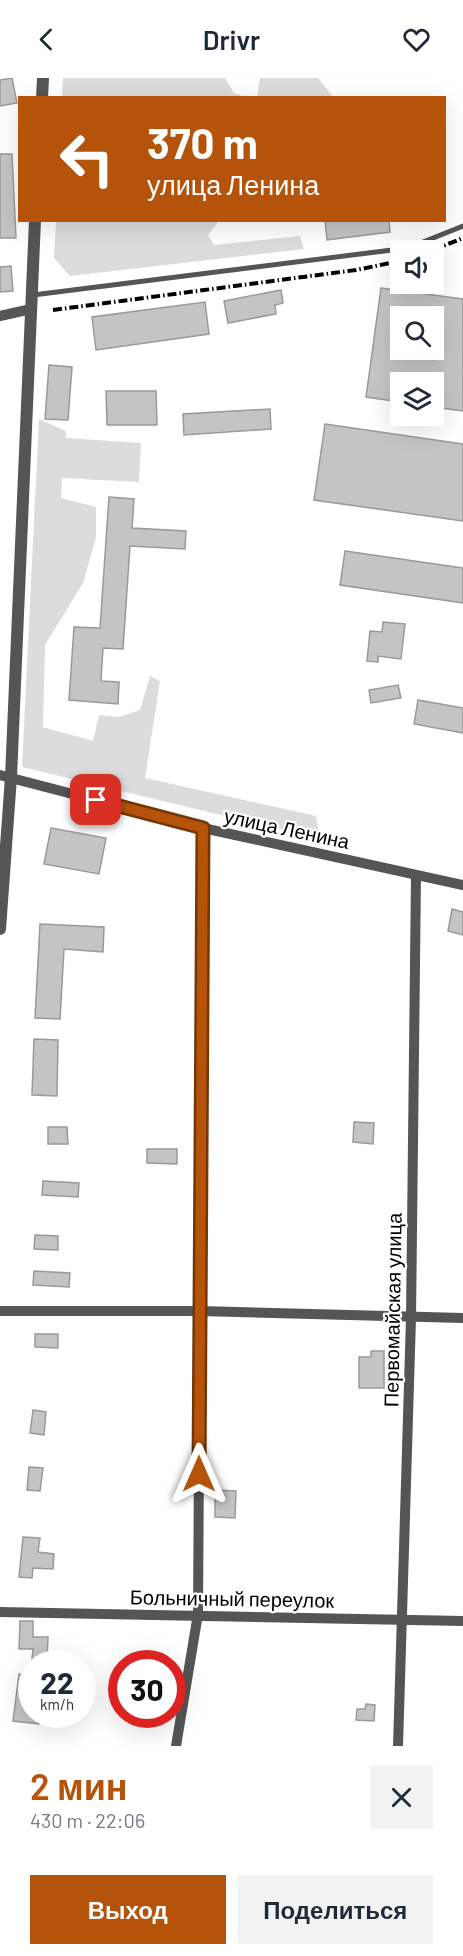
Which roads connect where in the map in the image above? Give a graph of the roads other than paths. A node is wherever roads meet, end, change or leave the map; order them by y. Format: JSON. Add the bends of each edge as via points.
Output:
{"nodes":[{"id":1,"x":43,"y":78,"type":"edge"},
{"id":2,"x":42,"y":96,"type":"edge"},
{"id":3,"x":35,"y":222,"type":"edge"},
{"id":4,"x":463,"y":226,"type":"edge"},
{"id":5,"x":32,"y":295,"type":"junction"},
{"id":6,"x":31,"y":309,"type":"junction"},
{"id":7,"x":0,"y":316,"type":"edge"},
{"id":8,"x":6,"y":776,"type":"edge"},
{"id":9,"x":203,"y":828,"type":"junction"},
{"id":10,"x":416,"y":875,"type":"junction"},
{"id":11,"x":463,"y":885,"type":"edge"},
{"id":12,"x":0,"y":929,"type":"edge"},
{"id":13,"x":0,"y":1311,"type":"edge"},
{"id":14,"x":200,"y":1311,"type":"junction"},
{"id":15,"x":411,"y":1317,"type":"junction"},
{"id":16,"x":463,"y":1318,"type":"edge"},
{"id":17,"x":0,"y":1612,"type":"edge"},
{"id":18,"x":198,"y":1614,"type":"junction"},
{"id":19,"x":400,"y":1620,"type":"junction"},
{"id":20,"x":463,"y":1621,"type":"edge"},
{"id":21,"x":176,"y":1746,"type":"edge"},
{"id":22,"x":398,"y":1746,"type":"edge"}],
"edges":[{"from":1,"to":2,"type":"street"},
{"from":3,"to":5,"type":"street"},
{"from":4,"to":5,"type":"lane","via":[[408,248]]},
{"from":5,"to":6,"type":"street"},
{"from":6,"to":7,"type":"street"},
{"from":6,"to":8,"type":"street"},
{"from":8,"to":9,"type":"street","name":"улица Ленина"},
{"from":8,"to":12,"type":"street"},
{"from":9,"to":10,"type":"street","name":"улица Ленина"},
{"from":9,"to":14,"type":"street"},
{"from":10,"to":11,"type":"street","name":"улица Ленина"},
{"from":10,"to":15,"type":"street","name":"Первомайская улица"},
{"from":13,"to":14,"type":"street"},
{"from":14,"to":15,"type":"street"},
{"from":14,"to":18,"type":"street"},
{"from":15,"to":16,"type":"street"},
{"from":15,"to":19,"type":"street","name":"Первомайская улица"},
{"from":17,"to":18,"type":"street","name":"Больничный переулок"},
{"from":18,"to":19,"type":"street","name":"Больничный переулок"},
{"from":18,"to":21,"type":"street"},
{"from":19,"to":20,"type":"street","name":"Больничный переулок"},
{"from":19,"to":22,"type":"street","name":"Первомайская улица"}]}
